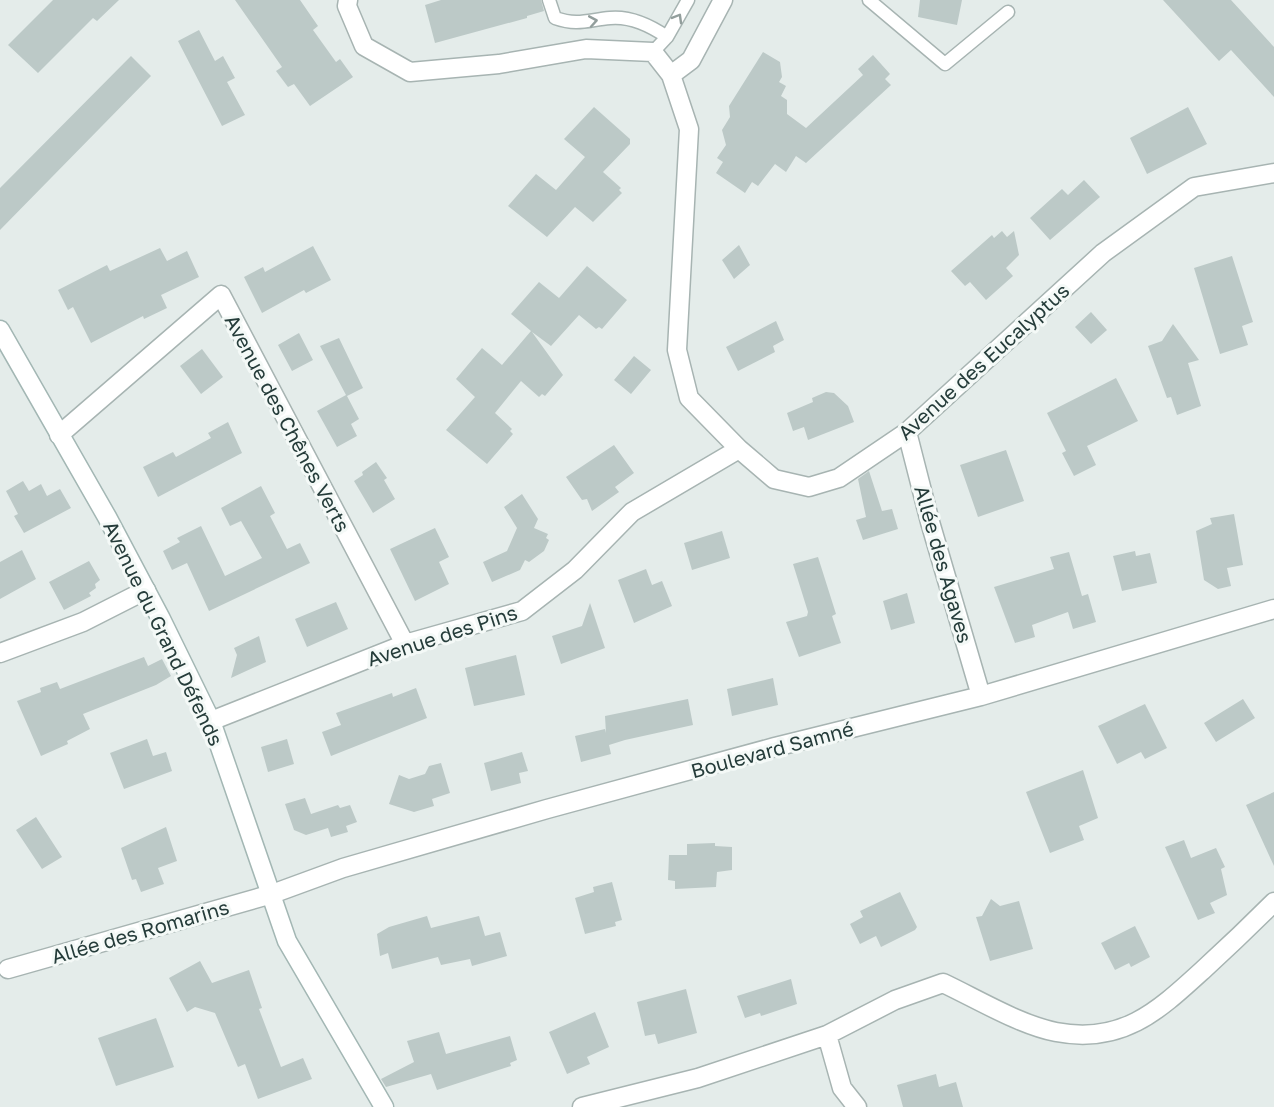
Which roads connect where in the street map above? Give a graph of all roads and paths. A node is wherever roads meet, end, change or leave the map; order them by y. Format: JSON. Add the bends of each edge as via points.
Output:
{"nodes":[{"id":1,"x":348,"y":0,"type":"edge"},
{"id":2,"x":549,"y":0,"type":"edge"},
{"id":3,"x":688,"y":0,"type":"edge"},
{"id":4,"x":723,"y":0,"type":"edge"},
{"id":5,"x":869,"y":0,"type":"edge"},
{"id":6,"x":1008,"y":12,"type":"dead end"},
{"id":7,"x":667,"y":37,"type":"junction"},
{"id":8,"x":652,"y":52,"type":"junction"},
{"id":9,"x":671,"y":75,"type":"junction"},
{"id":10,"x":1274,"y":173,"type":"edge"},
{"id":11,"x":0,"y":330,"type":"edge"},
{"id":12,"x":908,"y":432,"type":"junction"},
{"id":13,"x":59,"y":435,"type":"junction"},
{"id":14,"x":740,"y":449,"type":"junction"},
{"id":15,"x":146,"y":590,"type":"junction"},
{"id":16,"x":1274,"y":609,"type":"edge"},
{"id":17,"x":405,"y":644,"type":"junction"},
{"id":18,"x":0,"y":653,"type":"edge"},
{"id":19,"x":981,"y":696,"type":"junction"},
{"id":20,"x":211,"y":721,"type":"junction"},
{"id":21,"x":272,"y":894,"type":"junction"},
{"id":22,"x":1274,"y":902,"type":"edge"},
{"id":23,"x":8,"y":969,"type":"dead end"},
{"id":24,"x":827,"y":1035,"type":"junction"},
{"id":25,"x":384,"y":1107,"type":"edge"},
{"id":26,"x":582,"y":1107,"type":"edge"},
{"id":27,"x":857,"y":1107,"type":"edge"}],
"edges":[{"from":1,"to":8,"type":"street","via":[[364,46],[410,72],[499,64],[586,49]]},
{"from":2,"to":7,"type":"lane","one_way":true,"via":[[555,18],[572,24],[612,17],[634,20]]},
{"from":7,"to":3,"type":"lane","one_way":true},
{"from":4,"to":9,"type":"street","via":[[691,60]]},
{"from":5,"to":6,"type":"lane","via":[[945,64]]},
{"from":7,"to":8,"type":"lane"},
{"from":8,"to":9,"type":"street","name":"Avenue des Eucalyptus"},
{"from":9,"to":14,"type":"street","name":"Avenue des Eucalyptus","via":[[689,129],[677,350],[689,398]]},
{"from":10,"to":12,"type":"street","name":"Avenue des Eucalyptus","via":[[1194,187],[1102,253]]},
{"from":11,"to":13,"type":"street","name":"Avenue du Grand Défends"},
{"from":12,"to":14,"type":"street","name":"Avenue des Eucalyptus","via":[[839,477],[809,487],[774,479]]},
{"from":12,"to":19,"type":"street","name":"Allée des Agaves"},
{"from":13,"to":15,"type":"street","name":"Avenue du Grand Défends"},
{"from":13,"to":17,"type":"street","name":"Avenue des Chênes Verts","via":[[220,295]]},
{"from":14,"to":17,"type":"street","name":"Avenue des Pins","via":[[632,512],[575,570],[522,611]]},
{"from":15,"to":18,"type":"street","via":[[83,622]]},
{"from":15,"to":20,"type":"street","name":"Avenue du Grand Défends"},
{"from":16,"to":19,"type":"street","name":"Boulevard Samné"},
{"from":17,"to":20,"type":"street","name":"Avenue des Pins"},
{"from":19,"to":21,"type":"street","name":"Boulevard Samné","via":[[547,809],[343,868]]},
{"from":20,"to":21,"type":"street","name":"Avenue du Grand Défends"},
{"from":21,"to":23,"type":"street","name":"Allée des Romarins"},
{"from":21,"to":25,"type":"street","name":"Avenue du Grand Défends","via":[[287,941]]},
{"from":22,"to":24,"type":"street","via":[[1166,1004],[1130,1026],[1089,1035],[1055,1032],[943,983],[895,1000]]},
{"from":24,"to":26,"type":"street","via":[[698,1078]]},
{"from":24,"to":27,"type":"street","via":[[842,1088]]}]}
